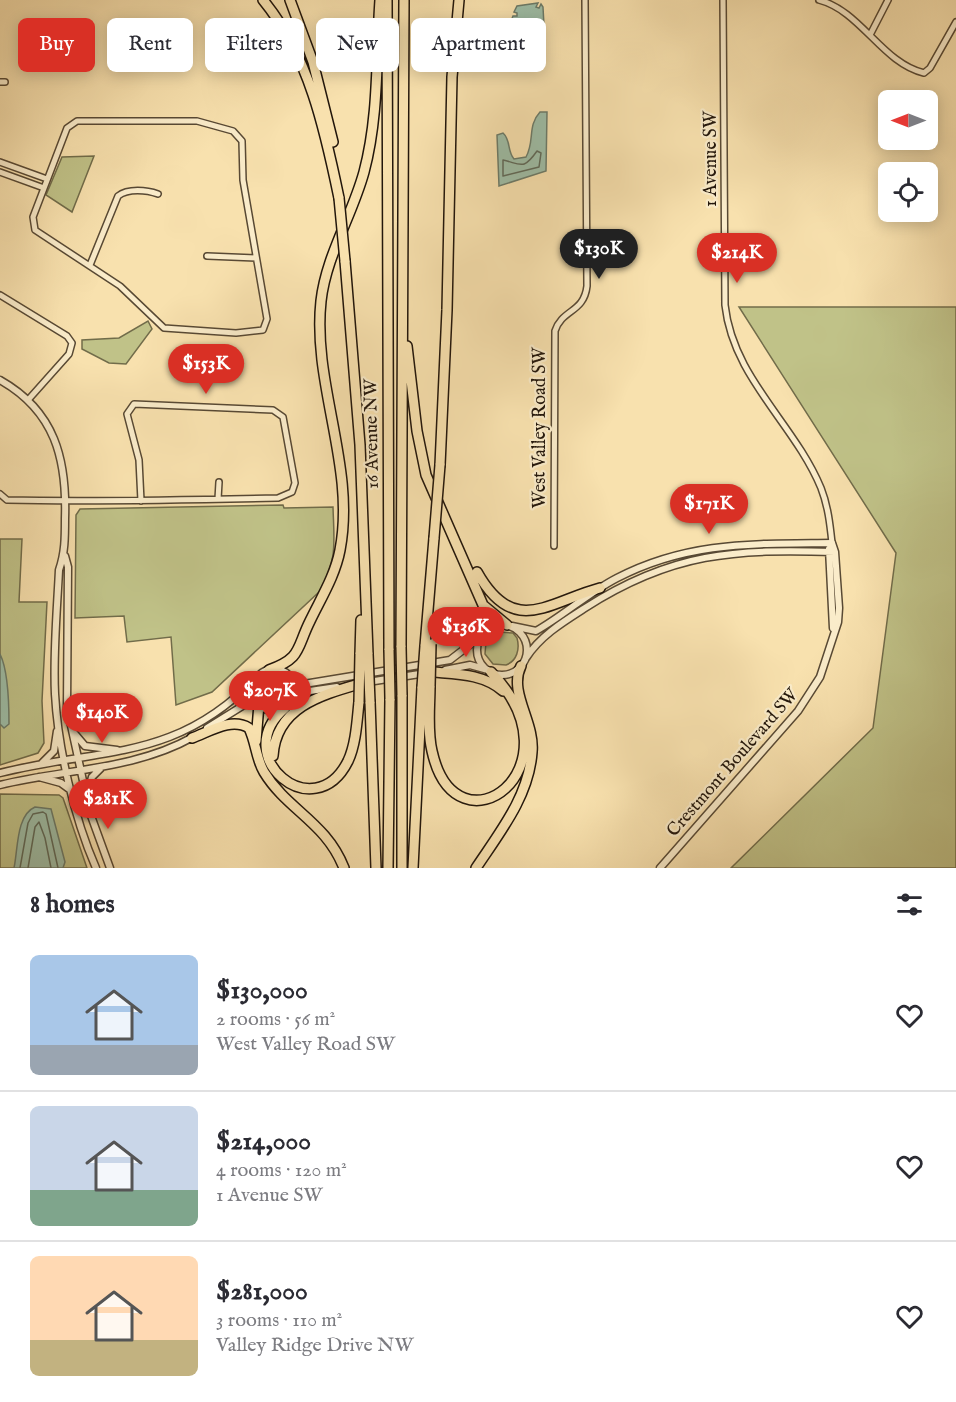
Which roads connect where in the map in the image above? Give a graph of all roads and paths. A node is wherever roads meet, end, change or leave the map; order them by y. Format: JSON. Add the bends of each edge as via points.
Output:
{"nodes":[{"id":1,"x":263,"y":0,"type":"edge"},
{"id":2,"x":291,"y":0,"type":"edge"},
{"id":3,"x":380,"y":0,"type":"edge"},
{"id":4,"x":387,"y":0,"type":"edge"},
{"id":5,"x":404,"y":0,"type":"edge"},
{"id":6,"x":461,"y":0,"type":"edge"},
{"id":7,"x":585,"y":0,"type":"edge"},
{"id":8,"x":723,"y":0,"type":"edge"},
{"id":9,"x":819,"y":0,"type":"edge"},
{"id":10,"x":888,"y":0,"type":"edge"},
{"id":11,"x":956,"y":22,"type":"edge"},
{"id":12,"x":870,"y":35,"type":"junction"},
{"id":13,"x":0,"y":162,"type":"edge"},
{"id":14,"x":0,"y":172,"type":"edge"},
{"id":15,"x":47,"y":179,"type":"junction"},
{"id":16,"x":44,"y":188,"type":"junction"},
{"id":17,"x":158,"y":194,"type":"dead end"},
{"id":18,"x":339,"y":198,"type":"junction"},
{"id":19,"x":207,"y":256,"type":"dead end"},
{"id":20,"x":256,"y":258,"type":"junction"},
{"id":21,"x":90,"y":265,"type":"junction"},
{"id":22,"x":0,"y":295,"type":"edge"},
{"id":23,"x":403,"y":314,"type":"junction"},
{"id":24,"x":0,"y":380,"type":"edge"},
{"id":25,"x":28,"y":400,"type":"junction"},
{"id":26,"x":219,"y":482,"type":"dead end"},
{"id":27,"x":0,"y":494,"type":"edge"},
{"id":28,"x":218,"y":500,"type":"junction"},
{"id":29,"x":141,"y":501,"type":"junction"},
{"id":30,"x":66,"y":502,"type":"junction"},
{"id":31,"x":832,"y":543,"type":"junction"},
{"id":32,"x":554,"y":546,"type":"dead end"},
{"id":33,"x":460,"y":549,"type":"junction"},
{"id":34,"x":828,"y":552,"type":"junction"},
{"id":35,"x":835,"y":552,"type":"junction"},
{"id":36,"x":64,"y":555,"type":"junction"},
{"id":37,"x":600,"y":588,"type":"junction"},
{"id":38,"x":509,"y":626,"type":"junction"},
{"id":39,"x":480,"y":637,"type":"junction"},
{"id":40,"x":832,"y":638,"type":"junction"},
{"id":41,"x":364,"y":654,"type":"junction"},
{"id":42,"x":523,"y":662,"type":"junction"},
{"id":43,"x":269,"y":670,"type":"junction"},
{"id":44,"x":489,"y":671,"type":"junction"},
{"id":45,"x":434,"y":672,"type":"junction"},
{"id":46,"x":258,"y":676,"type":"junction"},
{"id":47,"x":292,"y":678,"type":"junction"},
{"id":48,"x":366,"y":682,"type":"junction"},
{"id":49,"x":426,"y":687,"type":"junction"},
{"id":50,"x":293,"y":700,"type":"junction"},
{"id":51,"x":258,"y":703,"type":"junction"},
{"id":52,"x":516,"y":707,"type":"junction"},
{"id":53,"x":285,"y":708,"type":"junction"},
{"id":54,"x":58,"y":724,"type":"junction"},
{"id":55,"x":70,"y":726,"type":"junction"},
{"id":56,"x":192,"y":738,"type":"junction"},
{"id":57,"x":255,"y":747,"type":"junction"},
{"id":58,"x":129,"y":751,"type":"junction"},
{"id":59,"x":77,"y":758,"type":"junction"},
{"id":60,"x":66,"y":760,"type":"junction"},
{"id":61,"x":41,"y":764,"type":"junction"},
{"id":62,"x":102,"y":767,"type":"junction"},
{"id":63,"x":80,"y":769,"type":"junction"},
{"id":64,"x":68,"y":771,"type":"junction"},
{"id":65,"x":0,"y":773,"type":"edge"},
{"id":66,"x":275,"y":773,"type":"junction"},
{"id":67,"x":36,"y":776,"type":"junction"},
{"id":68,"x":0,"y":785,"type":"edge"},
{"id":69,"x":72,"y":790,"type":"junction"},
{"id":70,"x":86,"y":798,"type":"junction"},
{"id":71,"x":96,"y":868,"type":"edge"},
{"id":72,"x":110,"y":868,"type":"edge"},
{"id":73,"x":344,"y":868,"type":"edge"},
{"id":74,"x":376,"y":868,"type":"edge"},
{"id":75,"x":388,"y":868,"type":"edge"},
{"id":76,"x":402,"y":868,"type":"edge"},
{"id":77,"x":413,"y":868,"type":"edge"},
{"id":78,"x":476,"y":868,"type":"edge"},
{"id":79,"x":660,"y":868,"type":"edge"}],
"edges":[{"from":1,"to":18,"type":"highway","via":[[303,68],[328,144]]},
{"from":2,"to":18,"type":"highway","via":[[326,109]]},
{"from":3,"to":43,"type":"highway","via":[[370,144],[361,181],[328,270],[321,303],[324,360],[343,494],[340,550],[329,585],[296,654]]},
{"from":4,"to":75,"type":"highway","name":"16 Avenue NW","bridge":true},
{"from":5,"to":23,"type":"highway","name":"16 Avenue NW"},
{"from":6,"to":49,"type":"highway","bridge":true,"via":[[452,77],[447,310]]},
{"from":7,"to":32,"type":"street","name":"West Valley Road SW","via":[[587,286],[583,302],[561,319],[555,331]]},
{"from":8,"to":31,"type":"street","name":"1 Avenue SW","via":[[725,305],[729,326],[742,363],[817,479],[827,506]]},
{"from":9,"to":12,"type":"street","via":[[836,6]]},
{"from":10,"to":12,"type":"street"},
{"from":11,"to":12,"type":"street","via":[[924,73],[900,61]]},
{"from":13,"to":15,"type":"street"},
{"from":14,"to":16,"type":"street"},
{"from":15,"to":16,"type":"street"},
{"from":15,"to":20,"type":"street","via":[[67,128],[75,122],[214,123],[238,134],[242,141],[243,180]]},
{"from":16,"to":21,"type":"street","via":[[32,220],[34,228]]},
{"from":17,"to":21,"type":"street","via":[[126,191],[118,196]]},
{"from":18,"to":41,"type":"highway","bridge":true,"via":[[360,446]]},
{"from":19,"to":20,"type":"street"},
{"from":20,"to":21,"type":"street","via":[[267,319],[265,328],[256,333],[164,328],[120,286]]},
{"from":22,"to":25,"type":"street","via":[[67,336],[72,343],[69,354]]},
{"from":23,"to":33,"type":"highway","via":[[426,475]]},
{"from":23,"to":76,"type":"highway","name":"16 Avenue NW","bridge":true},
{"from":24,"to":25,"type":"street"},
{"from":25,"to":30,"type":"street","via":[[46,423],[61,454]]},
{"from":26,"to":28,"type":"street"},
{"from":27,"to":30,"type":"street","via":[[8,500]]},
{"from":28,"to":29,"type":"street"},
{"from":28,"to":29,"type":"street","via":[[278,498],[292,492],[295,480],[285,421],[279,413],[134,404],[127,416],[139,460]]},
{"from":29,"to":30,"type":"street"},
{"from":30,"to":36,"type":"street"},
{"from":31,"to":34,"type":"street","name":"Crestmont Boulevard SW"},
{"from":31,"to":35,"type":"street","name":"Crestmont Boulevard SW"},
{"from":31,"to":37,"type":"street","via":[[754,543],[696,549],[645,565]]},
{"from":33,"to":37,"type":"highway","via":[[493,596],[517,609],[549,608]]},
{"from":33,"to":38,"type":"highway","via":[[483,605]]},
{"from":34,"to":35,"type":"street"},
{"from":34,"to":40,"type":"street","name":"Crestmont Boulevard SW","via":[[834,610]]},
{"from":34,"to":42,"type":"street","via":[[727,553],[657,569],[611,591],[563,623],[531,649]]},
{"from":35,"to":40,"type":"street","name":"Crestmont Boulevard SW","via":[[839,608]]},
{"from":36,"to":54,"type":"street","via":[[59,570],[55,668]]},
{"from":36,"to":55,"type":"street","via":[[68,567],[66,691]]},
{"from":37,"to":38,"type":"street","via":[[536,631]]},
{"from":38,"to":39,"type":"street","via":[[494,626]]},
{"from":38,"to":42,"type":"street","via":[[525,640]]},
{"from":39,"to":44,"type":"street","via":[[477,655]]},
{"from":39,"to":47,"type":"street","via":[[450,660],[304,684]]},
{"from":40,"to":79,"type":"street","name":"Crestmont Boulevard SW","via":[[820,677],[802,706]]},
{"from":41,"to":66,"type":"highway","bridge":true,"via":[[356,732],[348,760],[337,777],[307,789],[281,780]]},
{"from":41,"to":74,"type":"highway","bridge":true,"via":[[370,702]]},
{"from":42,"to":44,"type":"street","via":[[505,675]]},
{"from":42,"to":78,"type":"highway","via":[[516,684],[531,726],[529,777],[520,799]]},
{"from":43,"to":46,"type":"street"},
{"from":43,"to":47,"type":"street","via":[[284,671]]},
{"from":44,"to":45,"type":"street","via":[[465,664]]},
{"from":44,"to":52,"type":"highway"},
{"from":45,"to":48,"type":"street"},
{"from":45,"to":52,"type":"highway","via":[[485,680],[500,689]]},
{"from":46,"to":51,"type":"street","via":[[254,686]]},
{"from":46,"to":58,"type":"street","via":[[227,705],[184,732]]},
{"from":47,"to":50,"type":"street"},
{"from":48,"to":50,"type":"street","via":[[310,691]]},
{"from":48,"to":66,"type":"highway","via":[[307,702],[293,712],[274,740]]},
{"from":49,"to":52,"type":"highway","via":[[431,750],[438,769],[448,786],[473,800],[499,795],[519,774],[524,741]]},
{"from":49,"to":77,"type":"highway"},
{"from":50,"to":53,"type":"street"},
{"from":51,"to":53,"type":"street","via":[[272,711]]},
{"from":51,"to":56,"type":"street","via":[[239,708]]},
{"from":51,"to":57,"type":"highway"},
{"from":53,"to":66,"type":"highway","via":[[267,737],[268,757]]},
{"from":54,"to":60,"type":"street"},
{"from":54,"to":61,"type":"street","via":[[54,751]]},
{"from":55,"to":58,"type":"street","via":[[89,748]]},
{"from":55,"to":59,"type":"street"},
{"from":56,"to":57,"type":"highway","via":[[236,724],[249,728]]},
{"from":56,"to":62,"type":"street","via":[[145,758]]},
{"from":57,"to":73,"type":"highway","via":[[263,771],[325,834]]},
{"from":58,"to":59,"type":"street"},
{"from":59,"to":60,"type":"street"},
{"from":59,"to":63,"type":"street"},
{"from":60,"to":61,"type":"street"},
{"from":60,"to":64,"type":"street"},
{"from":61,"to":65,"type":"street"},
{"from":62,"to":63,"type":"street"},
{"from":62,"to":70,"type":"street","via":[[92,777]]},
{"from":63,"to":64,"type":"street"},
{"from":63,"to":70,"type":"street"},
{"from":64,"to":67,"type":"street"},
{"from":64,"to":69,"type":"street"},
{"from":67,"to":68,"type":"street"},
{"from":67,"to":69,"type":"street"},
{"from":69,"to":71,"type":"street"},
{"from":70,"to":72,"type":"street"}]}
